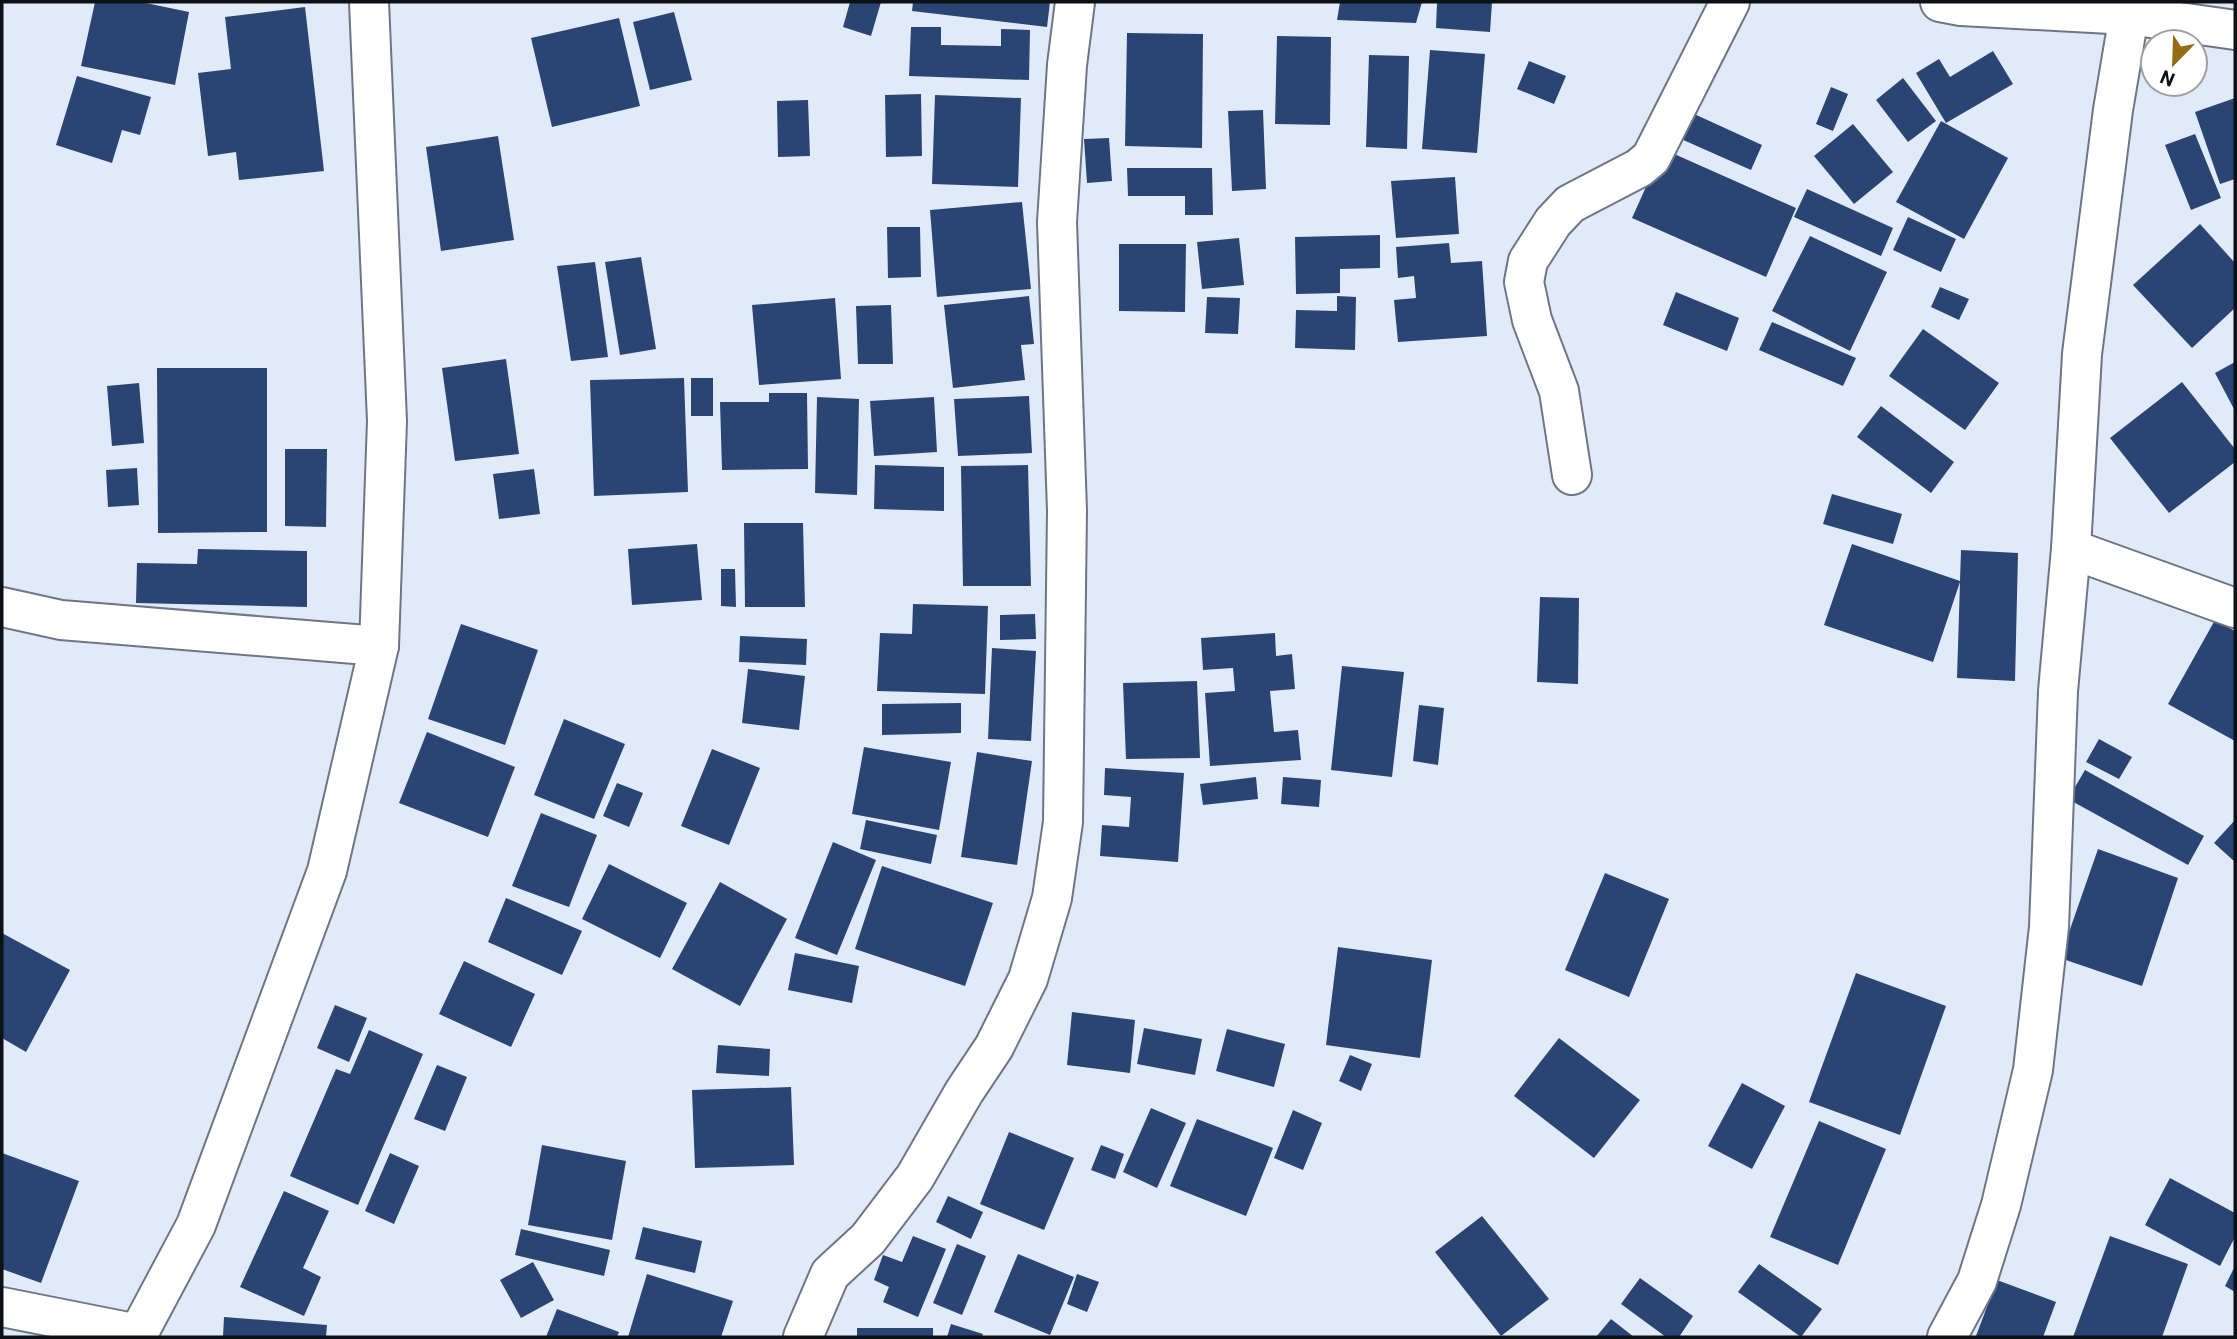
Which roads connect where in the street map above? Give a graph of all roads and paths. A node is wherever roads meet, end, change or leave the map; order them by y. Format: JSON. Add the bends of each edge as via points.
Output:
{"nodes":[{"id":1,"x":369,"y":2,"type":"edge"},
{"id":2,"x":1075,"y":2,"type":"edge"},
{"id":3,"x":1730,"y":2,"type":"edge"},
{"id":4,"x":1940,"y":2,"type":"edge"},
{"id":5,"x":2129,"y":15,"type":"junction"},
{"id":6,"x":2235,"y":30,"type":"edge"},
{"id":7,"x":1572,"y":475,"type":"dead end"},
{"id":8,"x":2071,"y":549,"type":"junction"},
{"id":9,"x":2,"y":607,"type":"edge"},
{"id":10,"x":2235,"y":608,"type":"edge"},
{"id":11,"x":379,"y":646,"type":"junction"},
{"id":12,"x":2,"y":1307,"type":"edge"},
{"id":13,"x":139,"y":1336,"type":"edge"},
{"id":14,"x":803,"y":1337,"type":"edge"},
{"id":15,"x":1947,"y":1337,"type":"edge"}],
"edges":[{"from":1,"to":11,"type":"street","via":[[387,421]]},
{"from":2,"to":14,"type":"street","via":[[1057,222],[1067,511],[1063,822],[1052,898],[1028,979],[994,1047],[915,1177],[868,1239],[830,1274]]},
{"from":3,"to":7,"type":"street","via":[[1651,158],[1570,204],[1528,261],[1524,282],[1532,320],[1559,391]]},
{"from":4,"to":5,"type":"street"},
{"from":5,"to":6,"type":"street"},
{"from":5,"to":8,"type":"street","via":[[2082,354]]},
{"from":8,"to":10,"type":"street"},
{"from":8,"to":15,"type":"street","via":[[2058,691],[2049,927],[2033,1070],[1978,1281]]},
{"from":9,"to":11,"type":"street","via":[[61,620]]},
{"from":11,"to":13,"type":"street","via":[[327,871],[196,1226]]},
{"from":12,"to":13,"type":"street"}]}
